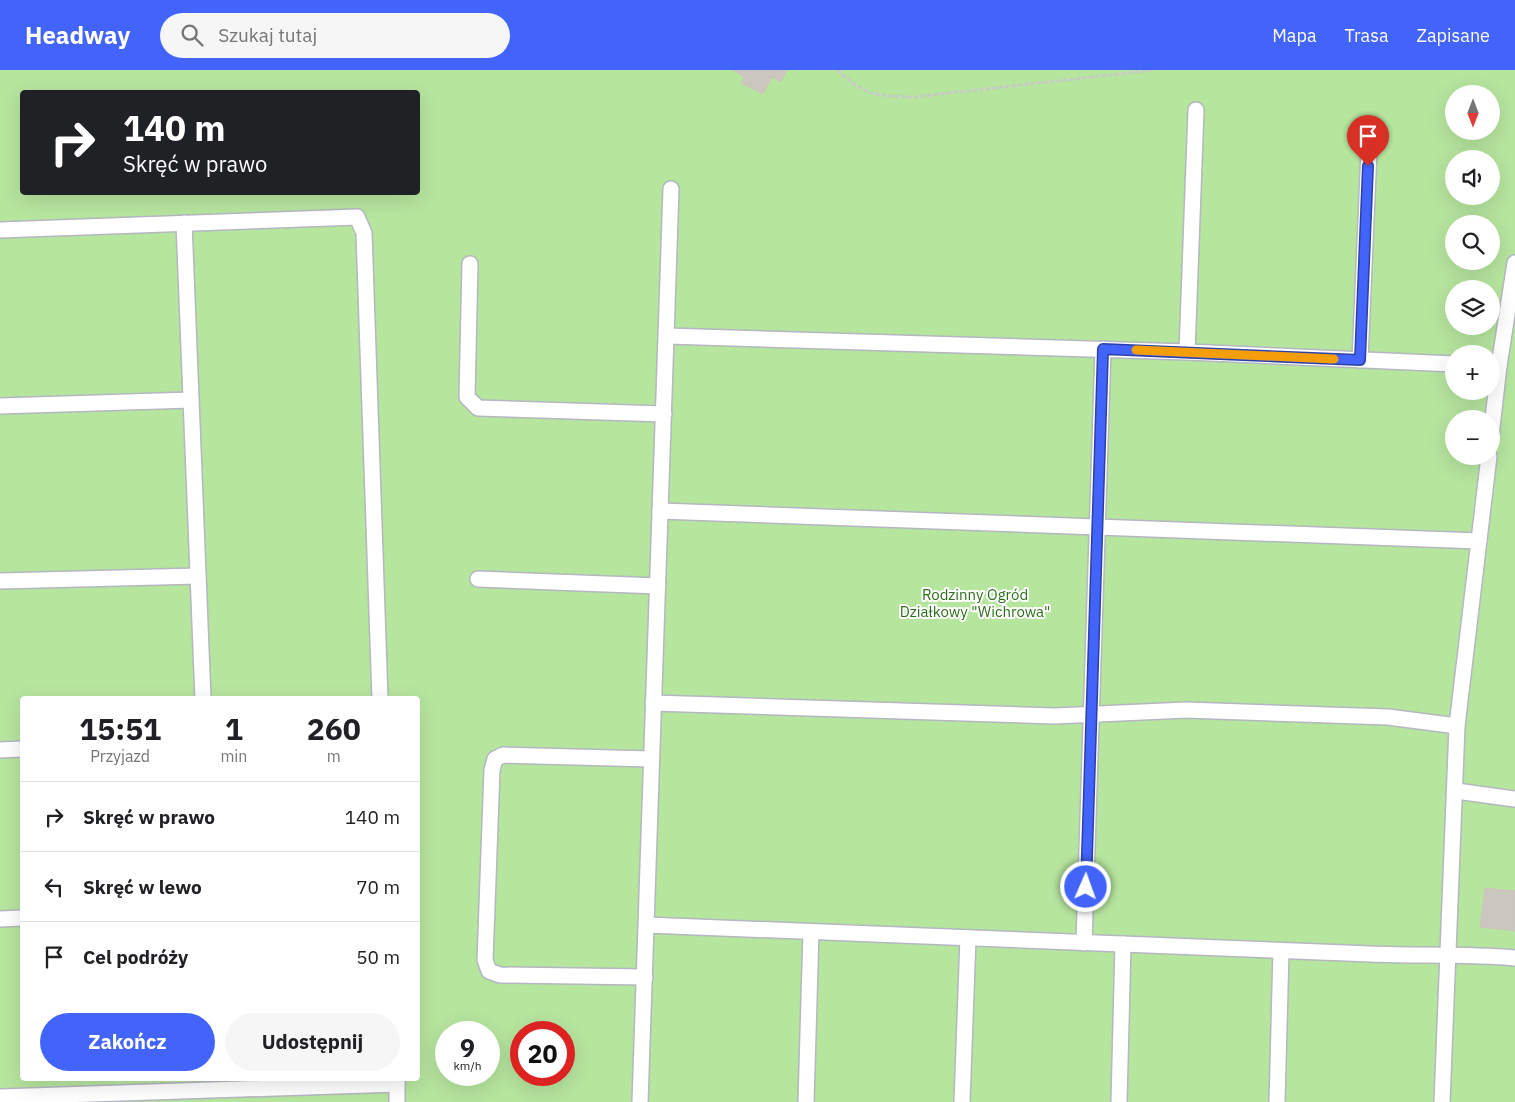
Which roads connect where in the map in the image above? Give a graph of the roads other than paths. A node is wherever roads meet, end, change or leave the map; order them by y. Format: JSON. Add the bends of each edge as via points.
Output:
{"nodes":[{"id":1,"x":1196,"y":110,"type":"dead end"},
{"id":2,"x":1370,"y":127,"type":"dead end"},
{"id":3,"x":671,"y":189,"type":"dead end"},
{"id":4,"x":184,"y":224,"type":"junction"},
{"id":5,"x":0,"y":230,"type":"edge"},
{"id":6,"x":1515,"y":263,"type":"edge"},
{"id":7,"x":470,"y":264,"type":"dead end"},
{"id":8,"x":667,"y":336,"type":"junction"},
{"id":9,"x":1499,"y":345,"type":"edge"},
{"id":10,"x":1103,"y":349,"type":"junction"},
{"id":11,"x":1187,"y":352,"type":"junction"},
{"id":12,"x":1360,"y":360,"type":"junction"},
{"id":13,"x":1445,"y":364,"type":"edge"},
{"id":14,"x":191,"y":400,"type":"junction"},
{"id":15,"x":0,"y":406,"type":"edge"},
{"id":16,"x":664,"y":414,"type":"junction"},
{"id":17,"x":1488,"y":465,"type":"edge"},
{"id":18,"x":660,"y":511,"type":"junction"},
{"id":19,"x":1098,"y":526,"type":"junction"},
{"id":20,"x":1479,"y":541,"type":"junction"},
{"id":21,"x":198,"y":576,"type":"junction"},
{"id":22,"x":478,"y":579,"type":"dead end"},
{"id":23,"x":0,"y":581,"type":"edge"},
{"id":24,"x":658,"y":586,"type":"junction"},
{"id":25,"x":203,"y":696,"type":"edge"},
{"id":26,"x":380,"y":696,"type":"edge"},
{"id":27,"x":653,"y":703,"type":"junction"},
{"id":28,"x":1093,"y":713,"type":"junction"},
{"id":29,"x":1457,"y":726,"type":"junction"},
{"id":30,"x":20,"y":749,"type":"edge"},
{"id":31,"x":0,"y":750,"type":"edge"},
{"id":32,"x":651,"y":760,"type":"junction"},
{"id":33,"x":1456,"y":791,"type":"junction"},
{"id":34,"x":1515,"y":799,"type":"edge"},
{"id":35,"x":20,"y":918,"type":"edge"},
{"id":36,"x":0,"y":919,"type":"edge"},
{"id":37,"x":647,"y":925,"type":"junction"},
{"id":38,"x":811,"y":932,"type":"junction"},
{"id":39,"x":968,"y":938,"type":"junction"},
{"id":40,"x":1084,"y":943,"type":"junction"},
{"id":41,"x":1123,"y":944,"type":"junction"},
{"id":42,"x":1280,"y":951,"type":"junction"},
{"id":43,"x":1449,"y":955,"type":"junction"},
{"id":44,"x":1515,"y":958,"type":"edge"},
{"id":45,"x":645,"y":977,"type":"junction"},
{"id":46,"x":397,"y":1081,"type":"edge"},
{"id":47,"x":218,"y":1090,"type":"edge"},
{"id":48,"x":0,"y":1097,"type":"edge"},
{"id":49,"x":397,"y":1102,"type":"edge"},
{"id":50,"x":640,"y":1102,"type":"edge"},
{"id":51,"x":806,"y":1102,"type":"edge"},
{"id":52,"x":962,"y":1102,"type":"edge"},
{"id":53,"x":1119,"y":1102,"type":"edge"},
{"id":54,"x":1277,"y":1102,"type":"edge"},
{"id":55,"x":1442,"y":1102,"type":"edge"}],
"edges":[{"from":1,"to":11,"type":"lane"},
{"from":2,"to":12,"type":"lane"},
{"from":3,"to":8,"type":"lane"},
{"from":4,"to":5,"type":"lane"},
{"from":4,"to":14,"type":"lane"},
{"from":4,"to":26,"type":"lane","via":[[357,217],[364,233]]},
{"from":6,"to":9,"type":"lane"},
{"from":7,"to":16,"type":"lane","via":[[467,397],[478,408]]},
{"from":8,"to":10,"type":"lane"},
{"from":8,"to":16,"type":"lane"},
{"from":10,"to":11,"type":"lane"},
{"from":10,"to":19,"type":"lane"},
{"from":11,"to":12,"type":"lane"},
{"from":12,"to":13,"type":"lane"},
{"from":14,"to":15,"type":"lane"},
{"from":14,"to":21,"type":"lane"},
{"from":16,"to":18,"type":"lane"},
{"from":17,"to":20,"type":"lane"},
{"from":18,"to":19,"type":"lane"},
{"from":18,"to":24,"type":"lane"},
{"from":19,"to":20,"type":"lane"},
{"from":19,"to":28,"type":"lane"},
{"from":20,"to":29,"type":"lane"},
{"from":21,"to":23,"type":"lane"},
{"from":21,"to":25,"type":"lane"},
{"from":22,"to":24,"type":"lane"},
{"from":24,"to":27,"type":"lane"},
{"from":27,"to":28,"type":"lane","via":[[1055,716]]},
{"from":27,"to":32,"type":"lane"},
{"from":28,"to":29,"type":"lane","via":[[1186,710],[1388,717]]},
{"from":28,"to":40,"type":"lane"},
{"from":29,"to":33,"type":"lane"},
{"from":30,"to":31,"type":"lane"},
{"from":32,"to":37,"type":"lane"},
{"from":32,"to":45,"type":"lane","via":[[503,755],[495,760],[485,960],[489,971],[500,976]]},
{"from":33,"to":34,"type":"lane"},
{"from":33,"to":43,"type":"lane"},
{"from":35,"to":36,"type":"lane"},
{"from":37,"to":38,"type":"lane"},
{"from":37,"to":45,"type":"lane"},
{"from":38,"to":39,"type":"lane"},
{"from":38,"to":51,"type":"lane"},
{"from":39,"to":40,"type":"lane"},
{"from":39,"to":52,"type":"lane"},
{"from":40,"to":41,"type":"lane"},
{"from":41,"to":42,"type":"lane"},
{"from":41,"to":53,"type":"lane"},
{"from":42,"to":43,"type":"lane"},
{"from":42,"to":54,"type":"lane"},
{"from":43,"to":44,"type":"lane"},
{"from":43,"to":55,"type":"lane"},
{"from":45,"to":50,"type":"lane"},
{"from":46,"to":47,"type":"lane"},
{"from":46,"to":49,"type":"lane"},
{"from":47,"to":48,"type":"lane"}]}
